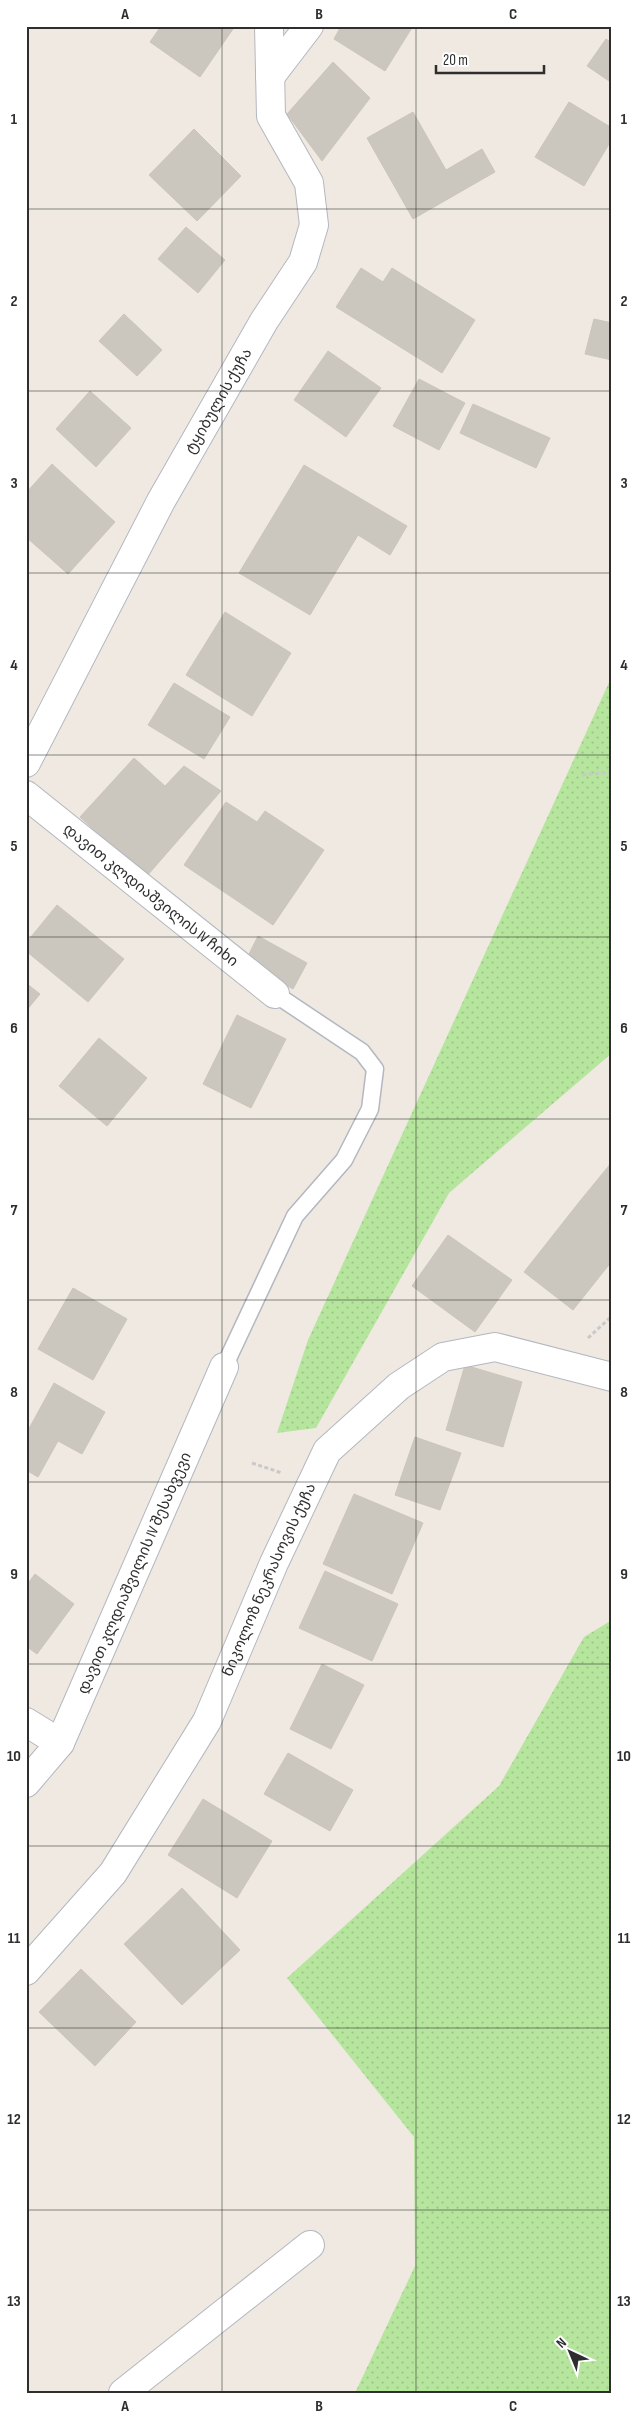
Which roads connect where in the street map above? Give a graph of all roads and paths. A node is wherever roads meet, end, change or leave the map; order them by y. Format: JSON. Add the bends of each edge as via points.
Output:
{"nodes":[{"id":1,"x":269,"y":26,"type":"edge"},
{"id":2,"x":309,"y":26,"type":"edge"},
{"id":3,"x":270,"y":77,"type":"junction"},
{"id":4,"x":26,"y":763,"type":"edge"},
{"id":5,"x":612,"y":772,"type":"edge"},
{"id":6,"x":582,"y":775,"type":"dead end"},
{"id":7,"x":26,"y":795,"type":"edge"},
{"id":8,"x":275,"y":994,"type":"joint"},
{"id":9,"x":224,"y":1367,"type":"joint"},
{"id":10,"x":612,"y":1377,"type":"edge"},
{"id":11,"x":26,"y":1722,"type":"edge"},
{"id":12,"x":60,"y":1743,"type":"junction"},
{"id":13,"x":26,"y":1783,"type":"edge"},
{"id":14,"x":26,"y":1971,"type":"edge"},
{"id":15,"x":310,"y":2245,"type":"dead end"},
{"id":16,"x":123,"y":2393,"type":"edge"}],
"edges":[{"from":1,"to":3,"type":"street","name":"ტყიბულის ქუჩა"},
{"from":2,"to":3,"type":"street"},
{"from":3,"to":4,"type":"street","name":"ტყიბულის ქუჩა","via":[[271,116],[309,183],[314,225],[303,262],[264,322],[161,501]]},
{"from":5,"to":6,"type":"path"},
{"from":7,"to":8,"type":"street","name":"დავით კლდიაშვილის IV ჩიხი"},
{"from":8,"to":9,"type":"lane","via":[[362,1052],[375,1070],[370,1108],[344,1160],[295,1216]]},
{"from":9,"to":12,"type":"street","name":"დავით კლდიაშვილის IV შესახვევი"},
{"from":10,"to":14,"type":"street","name":"ნიკოლოზ ნეკრასოვის ქუჩა","via":[[495,1347],[443,1357],[399,1386],[327,1451],[274,1563],[206,1721],[113,1873]]},
{"from":11,"to":12,"type":"street"},
{"from":12,"to":13,"type":"street","name":"დავით კლდიაშვილის IV შესახვევი"},
{"from":15,"to":16,"type":"street"}]}
